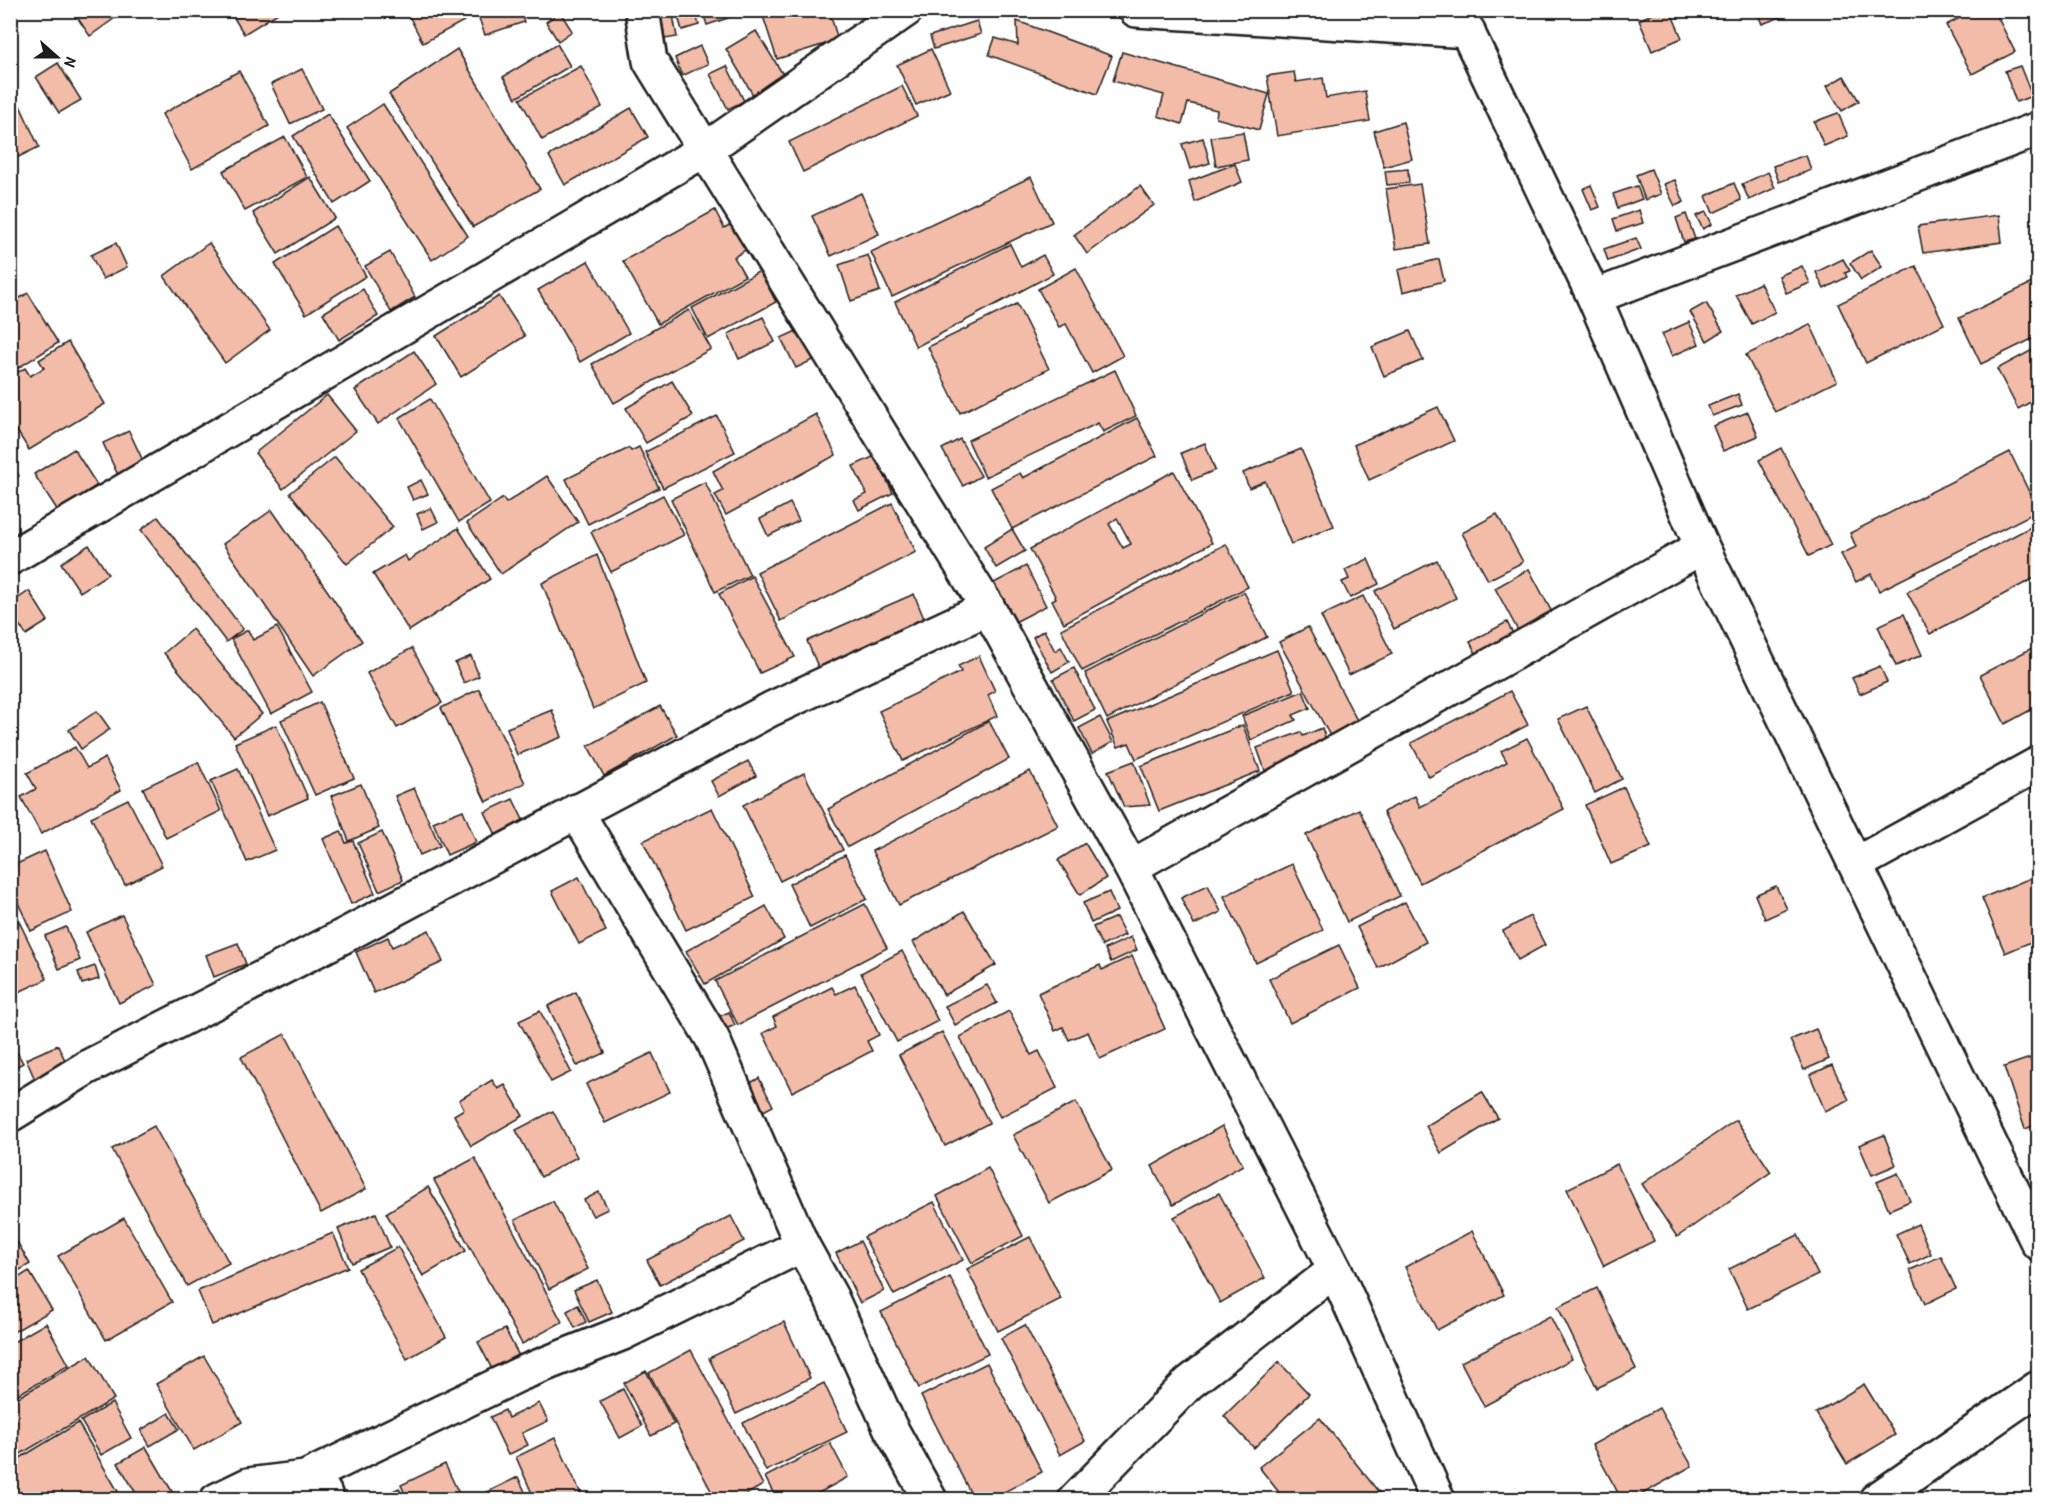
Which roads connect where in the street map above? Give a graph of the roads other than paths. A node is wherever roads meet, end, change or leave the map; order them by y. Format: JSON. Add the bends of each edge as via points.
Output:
{"nodes":[{"id":1,"x":642,"y":10,"type":"edge"},
{"id":2,"x":906,"y":10,"type":"edge"},
{"id":3,"x":1136,"y":10,"type":"edge"},
{"id":4,"x":1463,"y":20,"type":"edge"},
{"id":5,"x":2038,"y":129,"type":"edge"},
{"id":6,"x":706,"y":149,"type":"junction"},
{"id":7,"x":1594,"y":297,"type":"junction"},
{"id":8,"x":1702,"y":547,"type":"junction"},
{"id":9,"x":10,"y":558,"type":"edge"},
{"id":10,"x":987,"y":608,"type":"junction"},
{"id":11,"x":2038,"y":764,"type":"edge"},
{"id":12,"x":576,"y":811,"type":"junction"},
{"id":13,"x":1856,"y":864,"type":"junction"},
{"id":14,"x":1131,"y":867,"type":"junction"},
{"id":15,"x":10,"y":1115,"type":"edge"},
{"id":16,"x":2038,"y":1242,"type":"edge"},
{"id":17,"x":802,"y":1245,"type":"junction"},
{"id":18,"x":1335,"y":1270,"type":"junction"},
{"id":19,"x":2038,"y":1388,"type":"edge"},
{"id":20,"x":316,"y":1489,"type":"edge"},
{"id":21,"x":218,"y":1500,"type":"edge"},
{"id":22,"x":930,"y":1500,"type":"edge"},
{"id":23,"x":1075,"y":1500,"type":"edge"},
{"id":24,"x":1438,"y":1500,"type":"edge"},
{"id":25,"x":1876,"y":1500,"type":"edge"}],
"edges":[{"from":1,"to":6,"type":"street","via":[[650,61]]},
{"from":2,"to":6,"type":"street"},
{"from":3,"to":4,"type":"street"},
{"from":4,"to":7,"type":"street"},
{"from":5,"to":7,"type":"street"},
{"from":6,"to":9,"type":"street"},
{"from":6,"to":10,"type":"street"},
{"from":7,"to":8,"type":"street"},
{"from":8,"to":13,"type":"street"},
{"from":8,"to":14,"type":"street"},
{"from":10,"to":12,"type":"street","via":[[771,709]]},
{"from":10,"to":14,"type":"street"},
{"from":11,"to":13,"type":"street"},
{"from":12,"to":15,"type":"street","via":[[86,1068]]},
{"from":12,"to":17,"type":"street","via":[[712,1038]]},
{"from":13,"to":16,"type":"street"},
{"from":14,"to":18,"type":"street"},
{"from":17,"to":20,"type":"street","via":[[623,1333],[520,1374]]},
{"from":17,"to":22,"type":"street","via":[[831,1297],[890,1427]]},
{"from":18,"to":23,"type":"street","via":[[1189,1383]]},
{"from":18,"to":24,"type":"street"},
{"from":19,"to":25,"type":"street"},
{"from":20,"to":21,"type":"street","via":[[248,1485]]}]}
